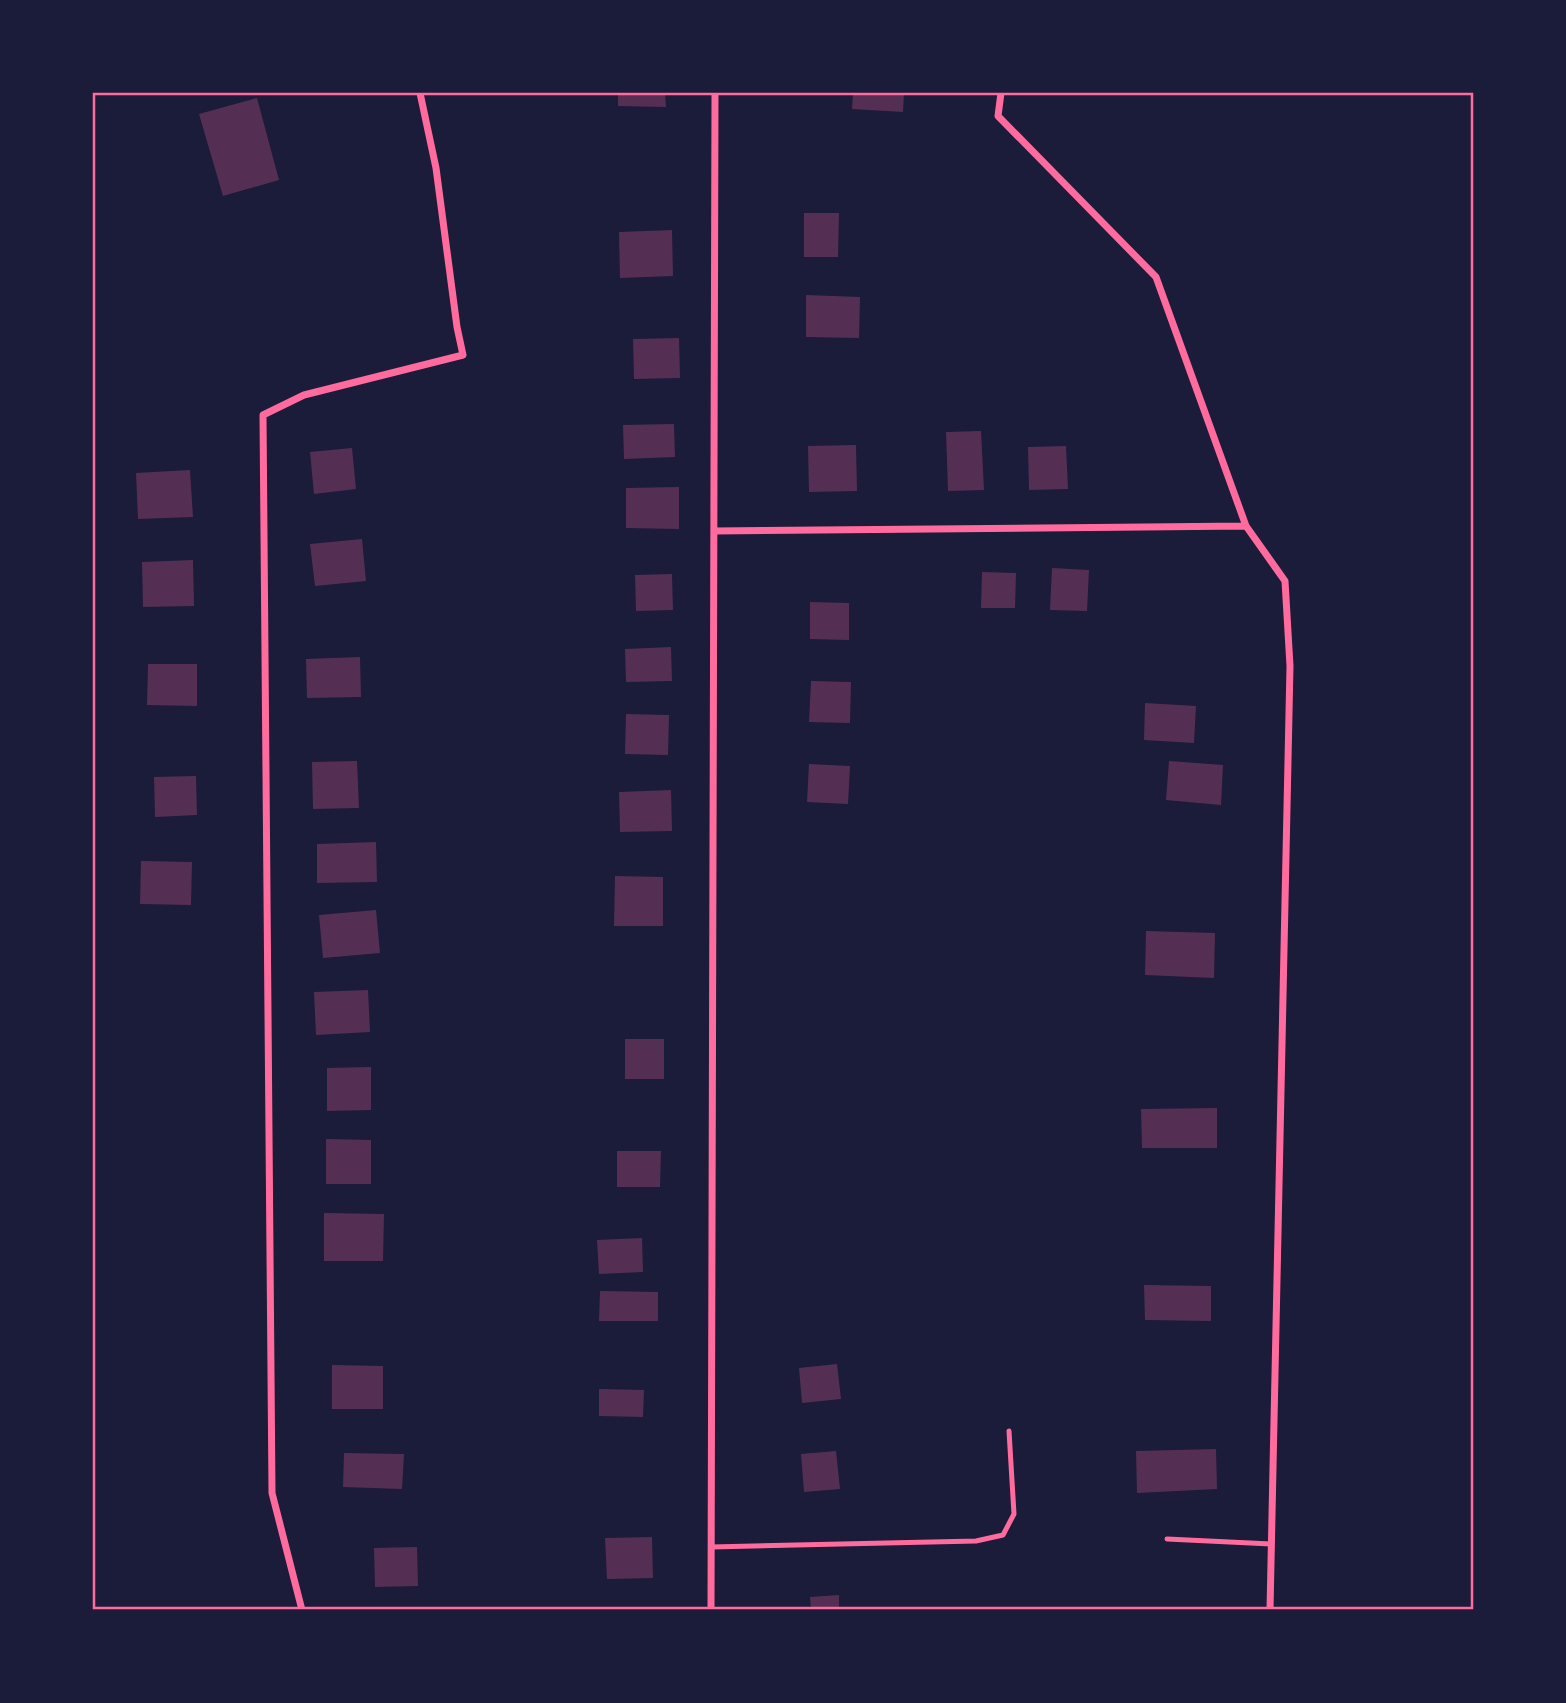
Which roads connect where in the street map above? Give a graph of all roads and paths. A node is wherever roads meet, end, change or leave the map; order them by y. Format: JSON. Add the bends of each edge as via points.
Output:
{"nodes":[{"id":1,"x":420,"y":93,"type":"edge"},
{"id":2,"x":715,"y":93,"type":"edge"},
{"id":3,"x":1001,"y":93,"type":"edge"},
{"id":4,"x":1246,"y":526,"type":"junction"},
{"id":5,"x":714,"y":531,"type":"junction"},
{"id":6,"x":1009,"y":1432,"type":"dead end"},
{"id":7,"x":1167,"y":1539,"type":"dead end"},
{"id":8,"x":1271,"y":1544,"type":"junction"},
{"id":9,"x":712,"y":1547,"type":"junction"},
{"id":10,"x":302,"y":1610,"type":"edge"},
{"id":11,"x":711,"y":1610,"type":"edge"},
{"id":12,"x":1270,"y":1610,"type":"edge"}],
"edges":[{"from":1,"to":10,"type":"street","via":[[436,168],[463,355],[304,395],[264,415],[272,1493]]},
{"from":2,"to":5,"type":"street"},
{"from":3,"to":4,"type":"street","via":[[998,116],[1156,277]]},
{"from":4,"to":5,"type":"street"},
{"from":4,"to":8,"type":"street","via":[[1285,581],[1290,666]]},
{"from":5,"to":9,"type":"street"},
{"from":6,"to":9,"type":"lane","via":[[1014,1514],[1003,1535],[976,1541]]},
{"from":7,"to":8,"type":"lane"},
{"from":8,"to":12,"type":"street"},
{"from":9,"to":11,"type":"street"}]}
